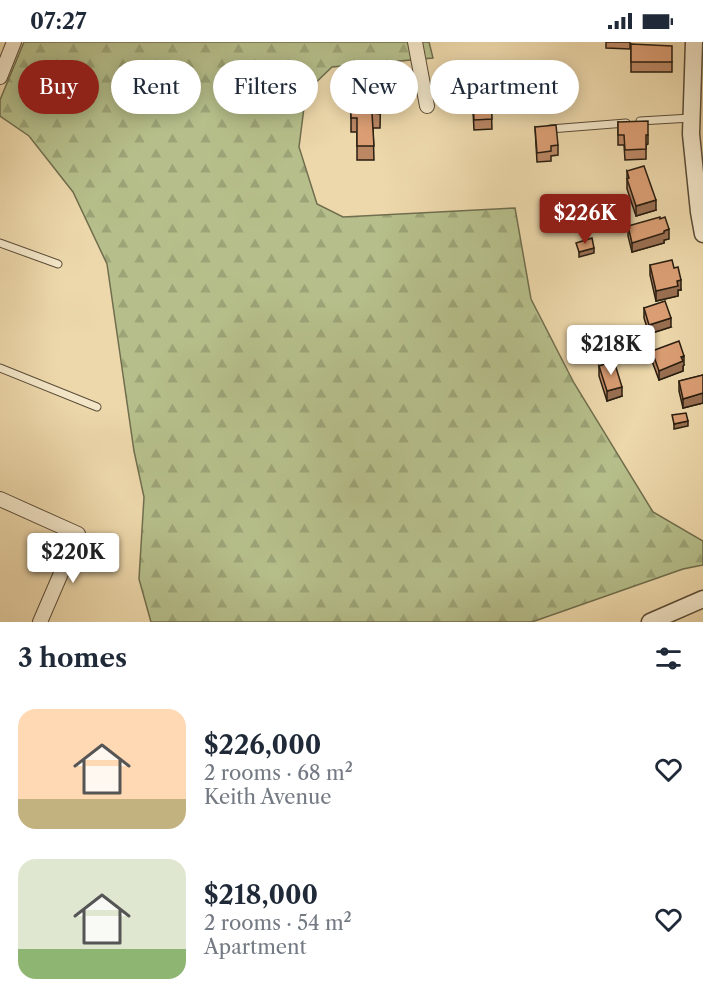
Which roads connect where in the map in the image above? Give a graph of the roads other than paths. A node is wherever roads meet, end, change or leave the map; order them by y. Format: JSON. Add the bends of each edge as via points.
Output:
{"nodes":[{"id":1,"x":14,"y":42,"type":"edge"},
{"id":2,"x":415,"y":42,"type":"edge"},
{"id":3,"x":694,"y":42,"type":"edge"},
{"id":4,"x":0,"y":77,"type":"edge"},
{"id":5,"x":427,"y":106,"type":"dead end"},
{"id":6,"x":691,"y":118,"type":"junction"},
{"id":7,"x":542,"y":129,"type":"edge"},
{"id":8,"x":703,"y":234,"type":"edge"},
{"id":9,"x":0,"y":243,"type":"edge"},
{"id":10,"x":58,"y":264,"type":"dead end"},
{"id":11,"x":0,"y":368,"type":"edge"},
{"id":12,"x":97,"y":407,"type":"dead end"},
{"id":13,"x":0,"y":499,"type":"edge"},
{"id":14,"x":703,"y":599,"type":"edge"},
{"id":15,"x":40,"y":622,"type":"edge"},
{"id":16,"x":650,"y":622,"type":"edge"}],
"edges":[{"from":1,"to":4,"type":"street"},
{"from":2,"to":5,"type":"street"},
{"from":3,"to":6,"type":"street"},
{"from":6,"to":7,"type":"lane"},
{"from":6,"to":8,"type":"street"},
{"from":9,"to":10,"type":"lane"},
{"from":11,"to":12,"type":"lane"},
{"from":13,"to":15,"type":"street","via":[[78,534]]},
{"from":14,"to":16,"type":"street"}]}
